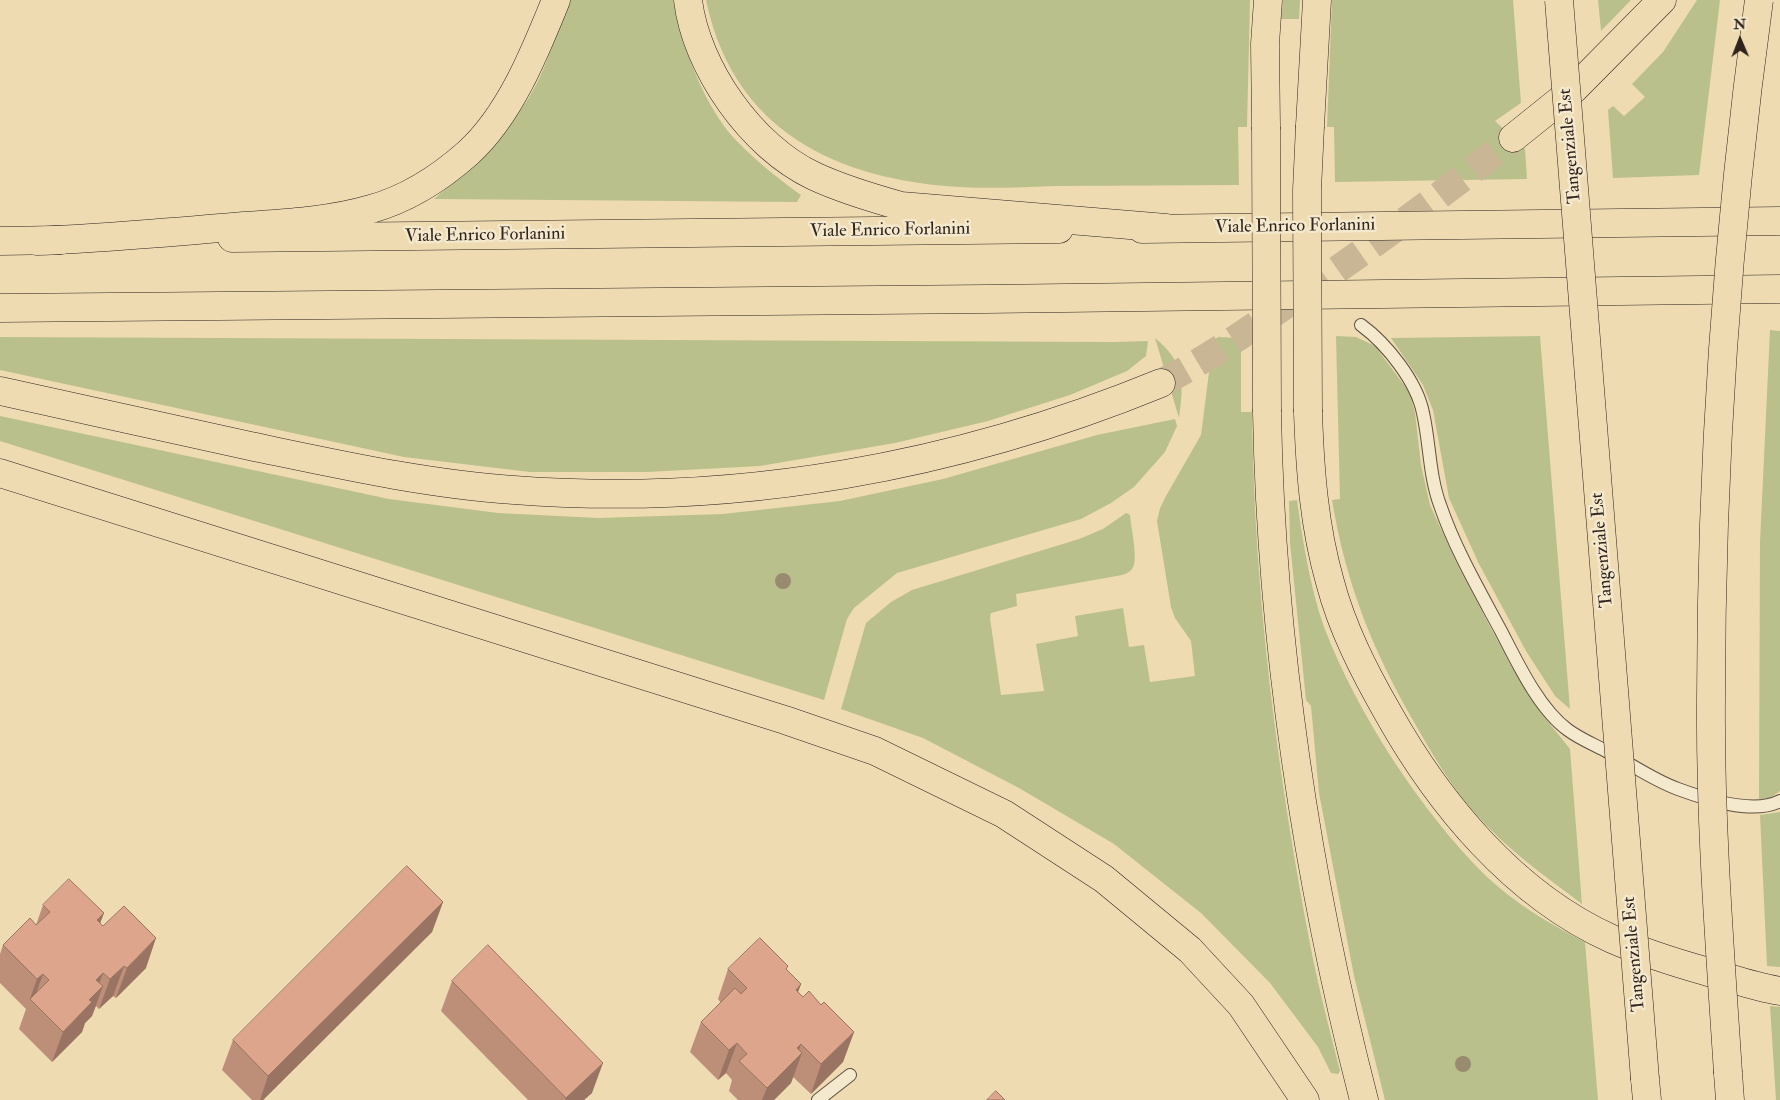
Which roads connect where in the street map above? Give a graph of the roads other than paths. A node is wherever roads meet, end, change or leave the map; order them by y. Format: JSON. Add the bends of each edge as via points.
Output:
{"nodes":[{"id":1,"x":556,"y":0,"type":"edge"},
{"id":2,"x":688,"y":0,"type":"edge"},
{"id":3,"x":1268,"y":0,"type":"edge"},
{"id":4,"x":1317,"y":0,"type":"edge"},
{"id":5,"x":1559,"y":0,"type":"edge"},
{"id":6,"x":1662,"y":0,"type":"edge"},
{"id":7,"x":1759,"y":0,"type":"edge"},
{"id":8,"x":1513,"y":138,"type":"tunnel mouth"},
{"id":9,"x":1780,"y":221,"type":"edge"},
{"id":10,"x":1166,"y":228,"type":"junction"},
{"id":11,"x":37,"y":240,"type":"junction"},
{"id":12,"x":0,"y":241,"type":"edge"},
{"id":13,"x":1780,"y":289,"type":"edge"},
{"id":14,"x":0,"y":308,"type":"edge"},
{"id":15,"x":1361,"y":325,"type":"dead end"},
{"id":16,"x":1160,"y":383,"type":"tunnel mouth"},
{"id":17,"x":0,"y":391,"type":"edge"},
{"id":18,"x":0,"y":473,"type":"edge"},
{"id":19,"x":1780,"y":801,"type":"edge"},
{"id":20,"x":1780,"y":991,"type":"edge"},
{"id":21,"x":850,"y":1075,"type":"edge"},
{"id":22,"x":1646,"y":1090,"type":"edge"},
{"id":23,"x":818,"y":1100,"type":"edge"},
{"id":24,"x":1305,"y":1100,"type":"edge"},
{"id":25,"x":1364,"y":1100,"type":"edge"},
{"id":26,"x":1730,"y":1100,"type":"edge"}],
"edges":[{"from":1,"to":11,"type":"main road","via":[[536,51],[505,108],[469,152],[419,189],[372,209],[320,220],[120,237]]},
{"from":2,"to":10,"type":"main road","via":[[704,55],[730,101],[767,143],[813,176],[901,206]]},
{"from":3,"to":25,"type":"main road","bridge":true,"via":[[1265,44],[1267,412],[1277,597],[1292,731],[1319,900],[1340,1009]]},
{"from":4,"to":20,"type":"main road","bridge":true,"via":[[1307,226],[1308,412],[1314,509],[1330,583],[1365,672],[1426,776],[1484,847],[1520,878],[1563,911],[1610,938],[1666,960]]},
{"from":5,"to":22,"type":"main road","name":"Tangenziale Est","bridge":true},
{"from":6,"to":8,"type":"main road","via":[[1574,89]]},
{"from":7,"to":26,"type":"main road","bridge":true,"via":[[1731,237],[1721,370],[1714,555],[1713,822]]},
{"from":9,"to":10,"type":"main road","name":"Viale Enrico Forlanini"},
{"from":10,"to":11,"type":"main road","name":"Viale Enrico Forlanini"},
{"from":11,"to":12,"type":"main road","name":"Viale Enrico Forlanini"},
{"from":13,"to":14,"type":"main road"},
{"from":15,"to":19,"type":"lane","via":[[1382,342],[1417,392],[1440,505],[1466,568],[1549,712],[1568,730],[1668,785],[1706,799],[1752,806],[1772,806]]},
{"from":16,"to":17,"type":"main road","via":[[1110,404],[1014,436],[899,465],[789,484],[624,494],[513,490],[403,476]]},
{"from":18,"to":24,"type":"main road","via":[[875,751],[1004,814],[1104,879],[1190,950],[1241,1005]]},
{"from":21,"to":23,"type":"lane"}]}
